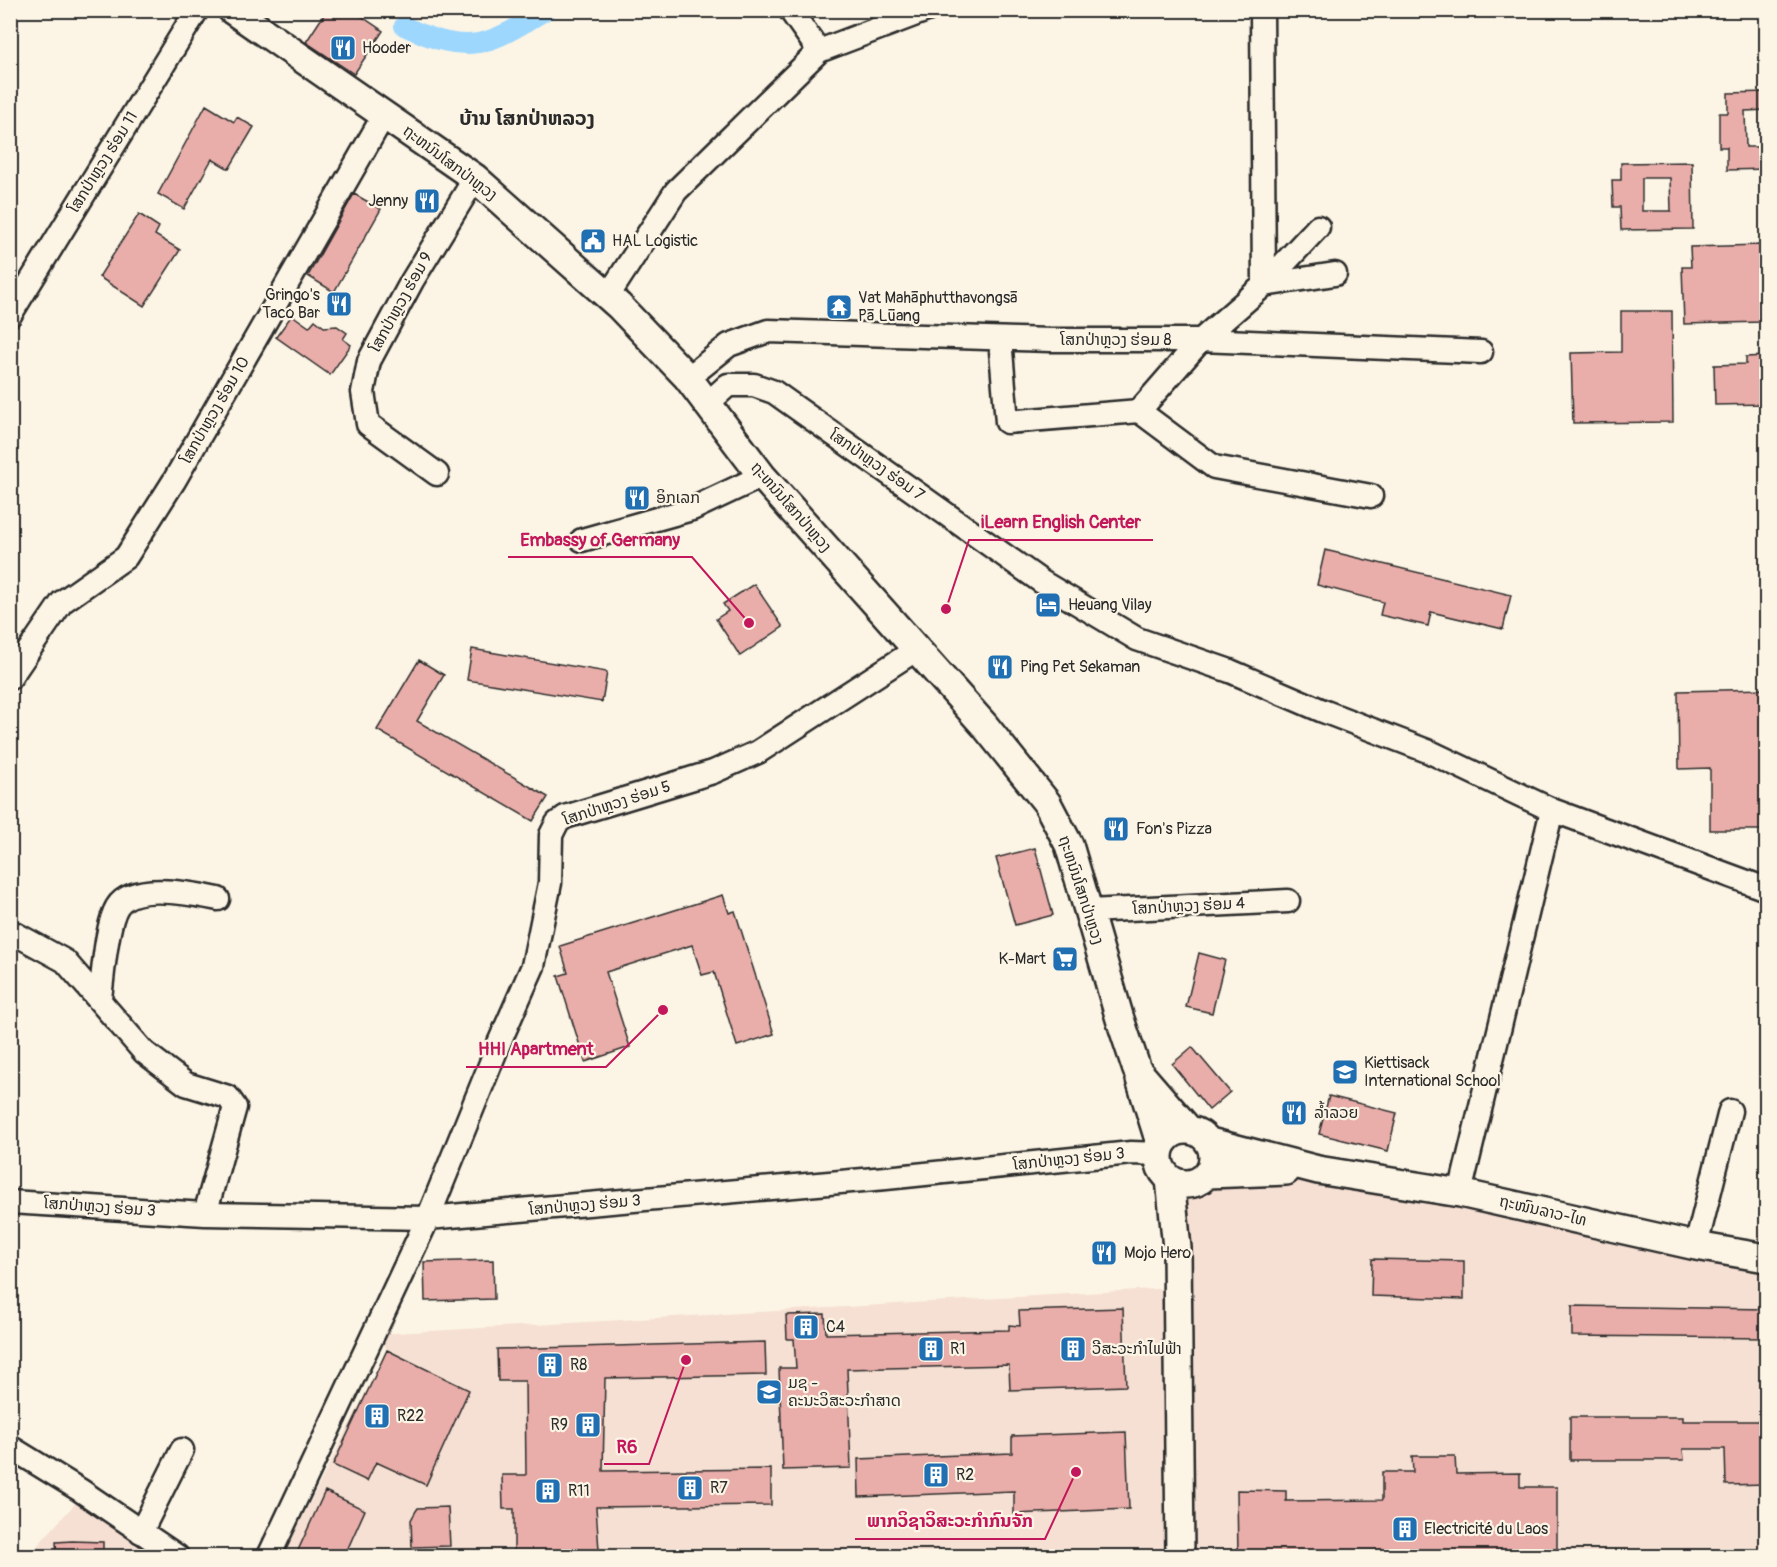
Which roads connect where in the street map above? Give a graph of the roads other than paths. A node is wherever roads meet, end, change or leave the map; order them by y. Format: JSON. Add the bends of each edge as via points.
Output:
{"nodes":[{"id":1,"x":197,"y":10,"type":"edge"},
{"id":2,"x":232,"y":10,"type":"edge"},
{"id":3,"x":790,"y":10,"type":"edge"},
{"id":4,"x":927,"y":10,"type":"edge"},
{"id":5,"x":1262,"y":10,"type":"edge"},
{"id":6,"x":819,"y":51,"type":"junction"},
{"id":7,"x":384,"y":115,"type":"junction"},
{"id":8,"x":476,"y":178,"type":"junction"},
{"id":9,"x":1318,"y":227,"type":"dead end"},
{"id":10,"x":1335,"y":274,"type":"dead end"},
{"id":11,"x":1264,"y":285,"type":"junction"},
{"id":12,"x":608,"y":296,"type":"junction"},
{"id":13,"x":10,"y":315,"type":"edge"},
{"id":14,"x":1000,"y":339,"type":"junction"},
{"id":15,"x":1201,"y":340,"type":"junction"},
{"id":16,"x":1480,"y":352,"type":"dead end"},
{"id":17,"x":688,"y":378,"type":"junction"},
{"id":18,"x":707,"y":404,"type":"junction"},
{"id":19,"x":1139,"y":411,"type":"junction"},
{"id":20,"x":437,"y":474,"type":"dead end"},
{"id":21,"x":762,"y":476,"type":"junction"},
{"id":22,"x":1371,"y":496,"type":"dead end"},
{"id":23,"x":582,"y":540,"type":"dead end"},
{"id":24,"x":917,"y":649,"type":"junction"},
{"id":25,"x":10,"y":678,"type":"edge"},
{"id":26,"x":1552,"y":810,"type":"junction"},
{"id":27,"x":1767,"y":890,"type":"edge"},
{"id":28,"x":218,"y":899,"type":"dead end"},
{"id":29,"x":1288,"y":901,"type":"dead end"},
{"id":30,"x":1089,"y":911,"type":"junction"},
{"id":31,"x":10,"y":931,"type":"edge"},
{"id":32,"x":100,"y":998,"type":"junction"},
{"id":33,"x":1137,"y":1070,"type":"junction"},
{"id":34,"x":1730,"y":1111,"type":"dead end"},
{"id":35,"x":1199,"y":1136,"type":"junction"},
{"id":36,"x":1160,"y":1150,"type":"junction"},
{"id":37,"x":1318,"y":1170,"type":"junction"},
{"id":38,"x":1191,"y":1178,"type":"junction"},
{"id":39,"x":1460,"y":1193,"type":"junction"},
{"id":40,"x":10,"y":1202,"type":"edge"},
{"id":41,"x":206,"y":1214,"type":"junction"},
{"id":42,"x":428,"y":1218,"type":"junction"},
{"id":43,"x":1696,"y":1246,"type":"junction"},
{"id":44,"x":1767,"y":1257,"type":"edge"},
{"id":45,"x":10,"y":1447,"type":"edge"},
{"id":46,"x":182,"y":1450,"type":"dead end"},
{"id":47,"x":141,"y":1532,"type":"junction"},
{"id":48,"x":177,"y":1557,"type":"edge"},
{"id":49,"x":269,"y":1557,"type":"edge"},
{"id":50,"x":1180,"y":1557,"type":"edge"}],
"edges":[{"from":1,"to":13,"type":"street","name":"ໂສກປ່າຫຼວງ ຮ່ອມ 11"},
{"from":2,"to":7,"type":"street","name":"ຖະຫນົນໂສກປ່າຫຼວງ"},
{"from":3,"to":6,"type":"street"},
{"from":4,"to":6,"type":"street"},
{"from":5,"to":11,"type":"street"},
{"from":6,"to":12,"type":"street","via":[[676,191]]},
{"from":7,"to":8,"type":"street","name":"ຖະຫນົນໂສກປ່າຫຼວງ"},
{"from":7,"to":25,"type":"street","name":"ໂສກປ່າຫຼວງ ຮ່ອມ 10","via":[[174,481],[126,557],[62,602]]},
{"from":8,"to":12,"type":"street","name":"ຖະຫນົນໂສກປ່າຫຼວງ"},
{"from":8,"to":20,"type":"street","name":"ໂສກປ່າຫຼວງ ຮ່ອມ 9","via":[[384,329],[369,360],[363,392],[368,424]]},
{"from":9,"to":11,"type":"street"},
{"from":10,"to":11,"type":"street"},
{"from":11,"to":15,"type":"street"},
{"from":12,"to":17,"type":"street","name":"ຖະຫນົນໂສກປ່າຫຼວງ"},
{"from":14,"to":15,"type":"street","name":"ໂສກປ່າຫຼວງ ຮ່ອມ 8"},
{"from":14,"to":17,"type":"street","name":"ໂສກປ່າຫຼວງ ຮ່ອມ 8","via":[[768,331],[729,345]]},
{"from":14,"to":19,"type":"street","via":[[1006,422]]},
{"from":15,"to":16,"type":"street","name":"ໂສກປ່າຫຼວງ ຮ່ອມ 8"},
{"from":15,"to":19,"type":"street"},
{"from":17,"to":18,"type":"street","name":"ຖະຫນົນໂສກປ່າຫຼວງ"},
{"from":18,"to":21,"type":"street","name":"ຖະຫນົນໂສກປ່າຫຼວງ"},
{"from":18,"to":26,"type":"street","name":"ໂສກປ່າຫຼວງ ຮ່ອມ 7","via":[[728,385],[754,385],[774,392],[1041,582],[1137,639],[1230,671],[1430,752]]},
{"from":19,"to":22,"type":"street","via":[[1214,467]]},
{"from":21,"to":23,"type":"street","via":[[692,509]]},
{"from":21,"to":24,"type":"street","name":"ຖະຫນົນໂສກປ່າຫຼວງ"},
{"from":24,"to":30,"type":"street","name":"ຖະຫນົນໂສກປ່າຫຼວງ","via":[[1005,748],[1047,803],[1069,845]]},
{"from":24,"to":42,"type":"street","name":"ໂສກປ່າຫຼວງ ຮ່ອມ 5","via":[[758,752],[713,772],[565,817],[557,823],[551,835],[550,883],[533,966]]},
{"from":26,"to":27,"type":"street"},
{"from":26,"to":39,"type":"street"},
{"from":28,"to":32,"type":"street","via":[[150,891],[117,905]]},
{"from":29,"to":30,"type":"street","name":"ໂສກປ່າຫຼວງ ຮ່ອມ 4"},
{"from":30,"to":33,"type":"street","name":"ຖະຫນົນໂສກປ່າຫຼວງ"},
{"from":31,"to":32,"type":"street","via":[[65,961]]},
{"from":32,"to":41,"type":"street","via":[[144,1052],[186,1084],[228,1097],[235,1107]]},
{"from":33,"to":35,"type":"street","name":"ຖະຫນົນໂສກປ່າຫຼວງ"},
{"from":33,"to":36,"type":"street"},
{"from":34,"to":43,"type":"street"},
{"from":35,"to":36,"type":"street","via":[[1171,1134]]},
{"from":35,"to":37,"type":"street","name":"ຖະໜົນລາວ-ໄທ"},
{"from":35,"to":38,"type":"street","via":[[1214,1158]]},
{"from":36,"to":38,"type":"street","via":[[1160,1164]]},
{"from":36,"to":42,"type":"street","name":"ໂສກປ່າຫຼວງ ຮ່ອມ 3"},
{"from":37,"to":38,"type":"street","name":"ຖະໜົນລາວ-ໄທ"},
{"from":37,"to":39,"type":"street","name":"ຖະໜົນລາວ-ໄທ"},
{"from":38,"to":50,"type":"street","via":[[1177,1248]]},
{"from":39,"to":43,"type":"street","name":"ຖະໜົນລາວ-ໄທ"},
{"from":40,"to":41,"type":"street","name":"ໂສກປ່າຫຼວງ ຮ່ອມ 3"},
{"from":41,"to":42,"type":"street","name":"ໂສກປ່າຫຼວງ ຮ່ອມ 3"},
{"from":42,"to":49,"type":"street"},
{"from":43,"to":44,"type":"street","name":"ຖະໜົນລາວ-ໄທ"},
{"from":45,"to":47,"type":"street"},
{"from":46,"to":47,"type":"street"},
{"from":47,"to":48,"type":"street"}]}
